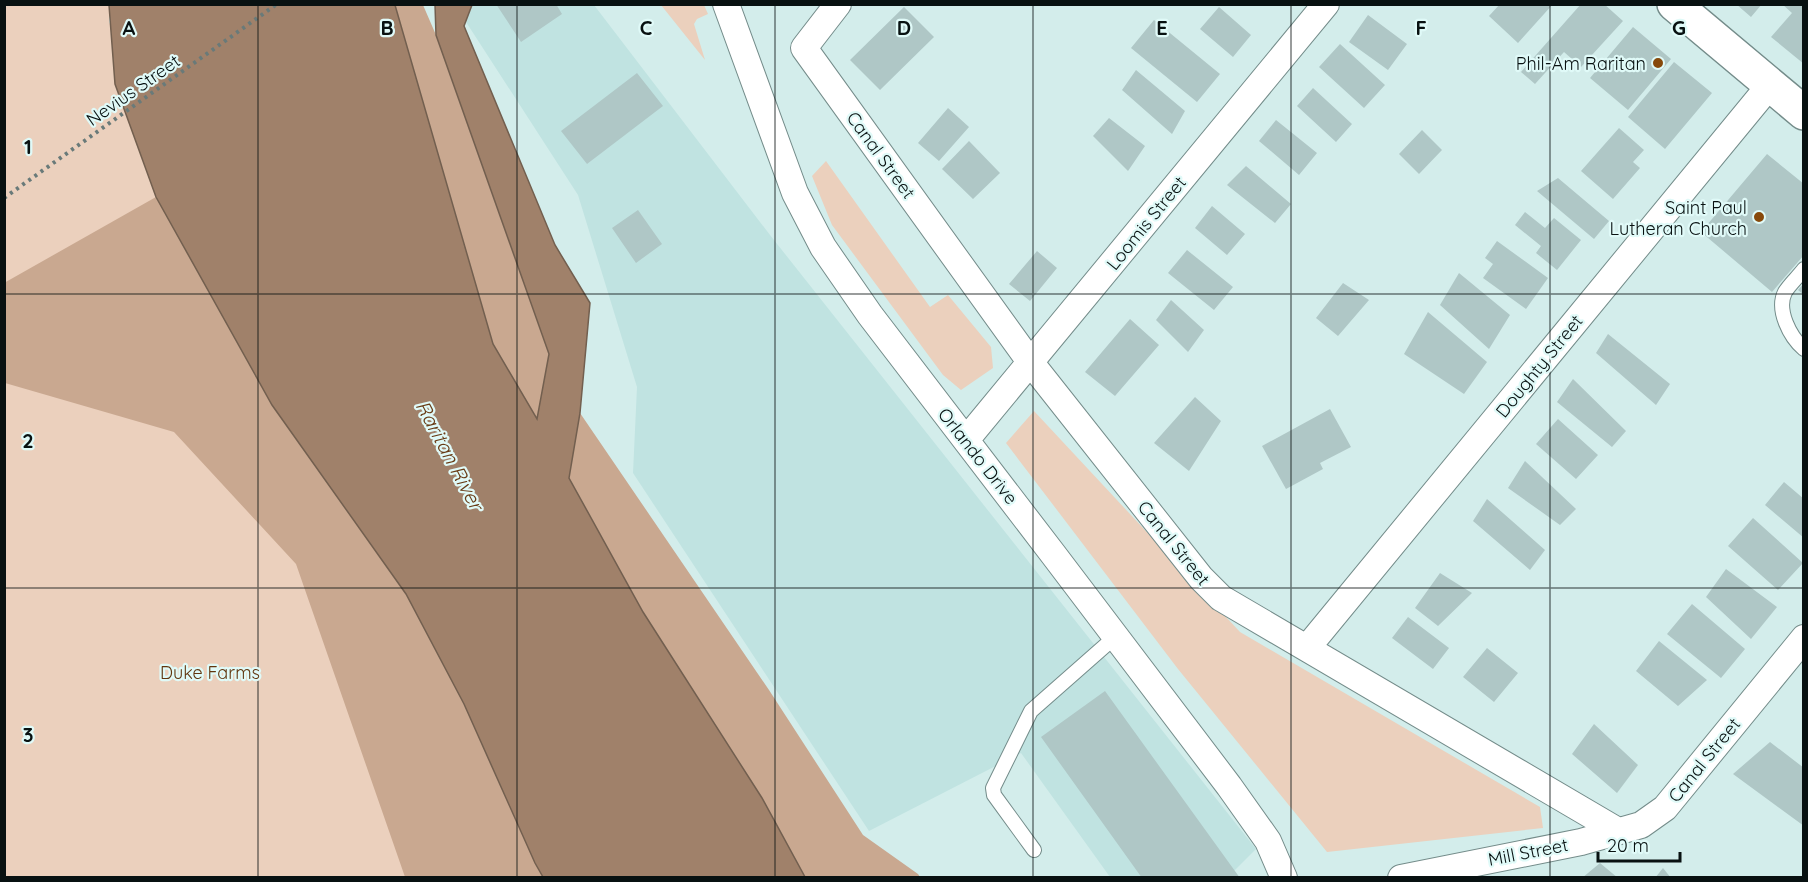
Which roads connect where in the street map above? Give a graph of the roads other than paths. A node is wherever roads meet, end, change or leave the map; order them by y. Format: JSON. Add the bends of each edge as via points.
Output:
{"nodes":[{"id":1,"x":726,"y":4,"type":"edge"},
{"id":2,"x":838,"y":4,"type":"edge"},
{"id":3,"x":1326,"y":4,"type":"edge"},
{"id":4,"x":1674,"y":4,"type":"edge"},
{"id":5,"x":1770,"y":85,"type":"junction"},
{"id":6,"x":1803,"y":113,"type":"edge"},
{"id":7,"x":1803,"y":269,"type":"edge"},
{"id":8,"x":1803,"y":349,"type":"edge"},
{"id":9,"x":1031,"y":363,"type":"junction"},
{"id":10,"x":966,"y":440,"type":"junction"},
{"id":11,"x":1115,"y":637,"type":"junction"},
{"id":12,"x":1803,"y":638,"type":"edge"},
{"id":13,"x":1307,"y":648,"type":"junction"},
{"id":14,"x":1618,"y":831,"type":"junction"},
{"id":15,"x":1035,"y":850,"type":"dead end"},
{"id":16,"x":1284,"y":878,"type":"edge"},
{"id":17,"x":1401,"y":878,"type":"edge"}],
"edges":[{"from":1,"to":10,"type":"street","name":"Orlando Drive","via":[[795,193],[823,247]]},
{"from":2,"to":9,"type":"street","name":"Canal Street","via":[[804,48]]},
{"from":3,"to":9,"type":"street","name":"Loomis Street"},
{"from":4,"to":5,"type":"street"},
{"from":5,"to":6,"type":"street"},
{"from":5,"to":13,"type":"street","name":"Doughty Street"},
{"from":7,"to":8,"type":"lane","via":[[1784,294],[1783,311],[1788,328]]},
{"from":9,"to":10,"type":"street","name":"Loomis Street"},
{"from":9,"to":13,"type":"street","name":"Canal Street","via":[[1201,578],[1221,598]]},
{"from":10,"to":11,"type":"street","name":"Orlando Drive"},
{"from":11,"to":15,"type":"lane","via":[[1031,711],[993,788],[994,795]]},
{"from":11,"to":16,"type":"street","name":"Orlando Drive","via":[[1268,841]]},
{"from":12,"to":14,"type":"street","name":"Canal Street","via":[[1665,808],[1641,825]]},
{"from":13,"to":14,"type":"street","name":"Canal Street"},
{"from":14,"to":17,"type":"street","name":"Mill Street"}]}
